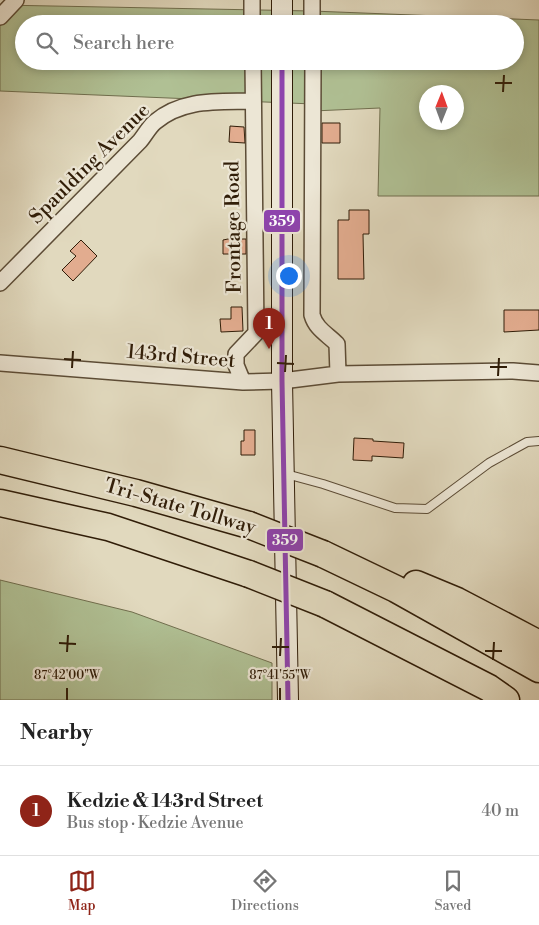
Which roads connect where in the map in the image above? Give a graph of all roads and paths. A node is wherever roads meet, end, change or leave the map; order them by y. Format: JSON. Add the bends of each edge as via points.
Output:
{"nodes":[{"id":1,"x":16,"y":0,"type":"edge"},
{"id":2,"x":252,"y":0,"type":"edge"},
{"id":3,"x":312,"y":0,"type":"edge"},
{"id":4,"x":252,"y":15,"type":"edge"},
{"id":5,"x":312,"y":15,"type":"edge"},
{"id":6,"x":0,"y":17,"type":"edge"},
{"id":7,"x":253,"y":70,"type":"edge"},
{"id":8,"x":282,"y":70,"type":"edge"},
{"id":9,"x":313,"y":70,"type":"edge"},
{"id":10,"x":253,"y":101,"type":"junction"},
{"id":11,"x":0,"y":283,"type":"edge"},
{"id":12,"x":0,"y":363,"type":"edge"},
{"id":13,"x":338,"y":374,"type":"junction"},
{"id":14,"x":539,"y":374,"type":"edge"},
{"id":15,"x":282,"y":380,"type":"junction"},
{"id":16,"x":243,"y":382,"type":"junction"},
{"id":17,"x":539,"y":440,"type":"edge"},
{"id":18,"x":0,"y":460,"type":"edge"},
{"id":19,"x":284,"y":473,"type":"junction"},
{"id":20,"x":0,"y":503,"type":"edge"},
{"id":21,"x":323,"y":554,"type":"junction"},
{"id":22,"x":539,"y":644,"type":"edge"},
{"id":23,"x":539,"y":669,"type":"edge"},
{"id":24,"x":499,"y":696,"type":"edge"},
{"id":25,"x":288,"y":700,"type":"edge"}],
"edges":[{"from":1,"to":6,"type":"street"},
{"from":2,"to":4,"type":"street"},
{"from":3,"to":5,"type":"street"},
{"from":7,"to":10,"type":"street","name":"Frontage Road"},
{"from":8,"to":15,"type":"main road"},
{"from":9,"to":13,"type":"street","via":[[312,315],[319,330],[337,344]]},
{"from":10,"to":11,"type":"street","name":"Spaulding Avenue","via":[[187,104],[154,123]]},
{"from":10,"to":16,"type":"street","name":"Frontage Road","via":[[256,333],[236,354],[236,365]]},
{"from":12,"to":16,"type":"street","name":"143rd Street"},
{"from":13,"to":14,"type":"street","name":"143rd Street","via":[[513,371]]},
{"from":13,"to":15,"type":"street","name":"143rd Street"},
{"from":15,"to":16,"type":"street","name":"143rd Street"},
{"from":15,"to":19,"type":"main road"},
{"from":17,"to":19,"type":"lane","via":[[528,442],[489,463],[427,509],[395,508]]},
{"from":18,"to":21,"type":"highway","name":"Tri-State Tollway","bridge":true,"via":[[249,525]]},
{"from":19,"to":25,"type":"main road"},
{"from":20,"to":24,"type":"highway","name":"Tri-State Tollway","bridge":true,"via":[[108,527],[249,574],[326,604]]},
{"from":21,"to":22,"type":"highway","via":[[449,597]]},
{"from":21,"to":23,"type":"highway","name":"Tri-State Tollway","via":[[396,589]]}]}
